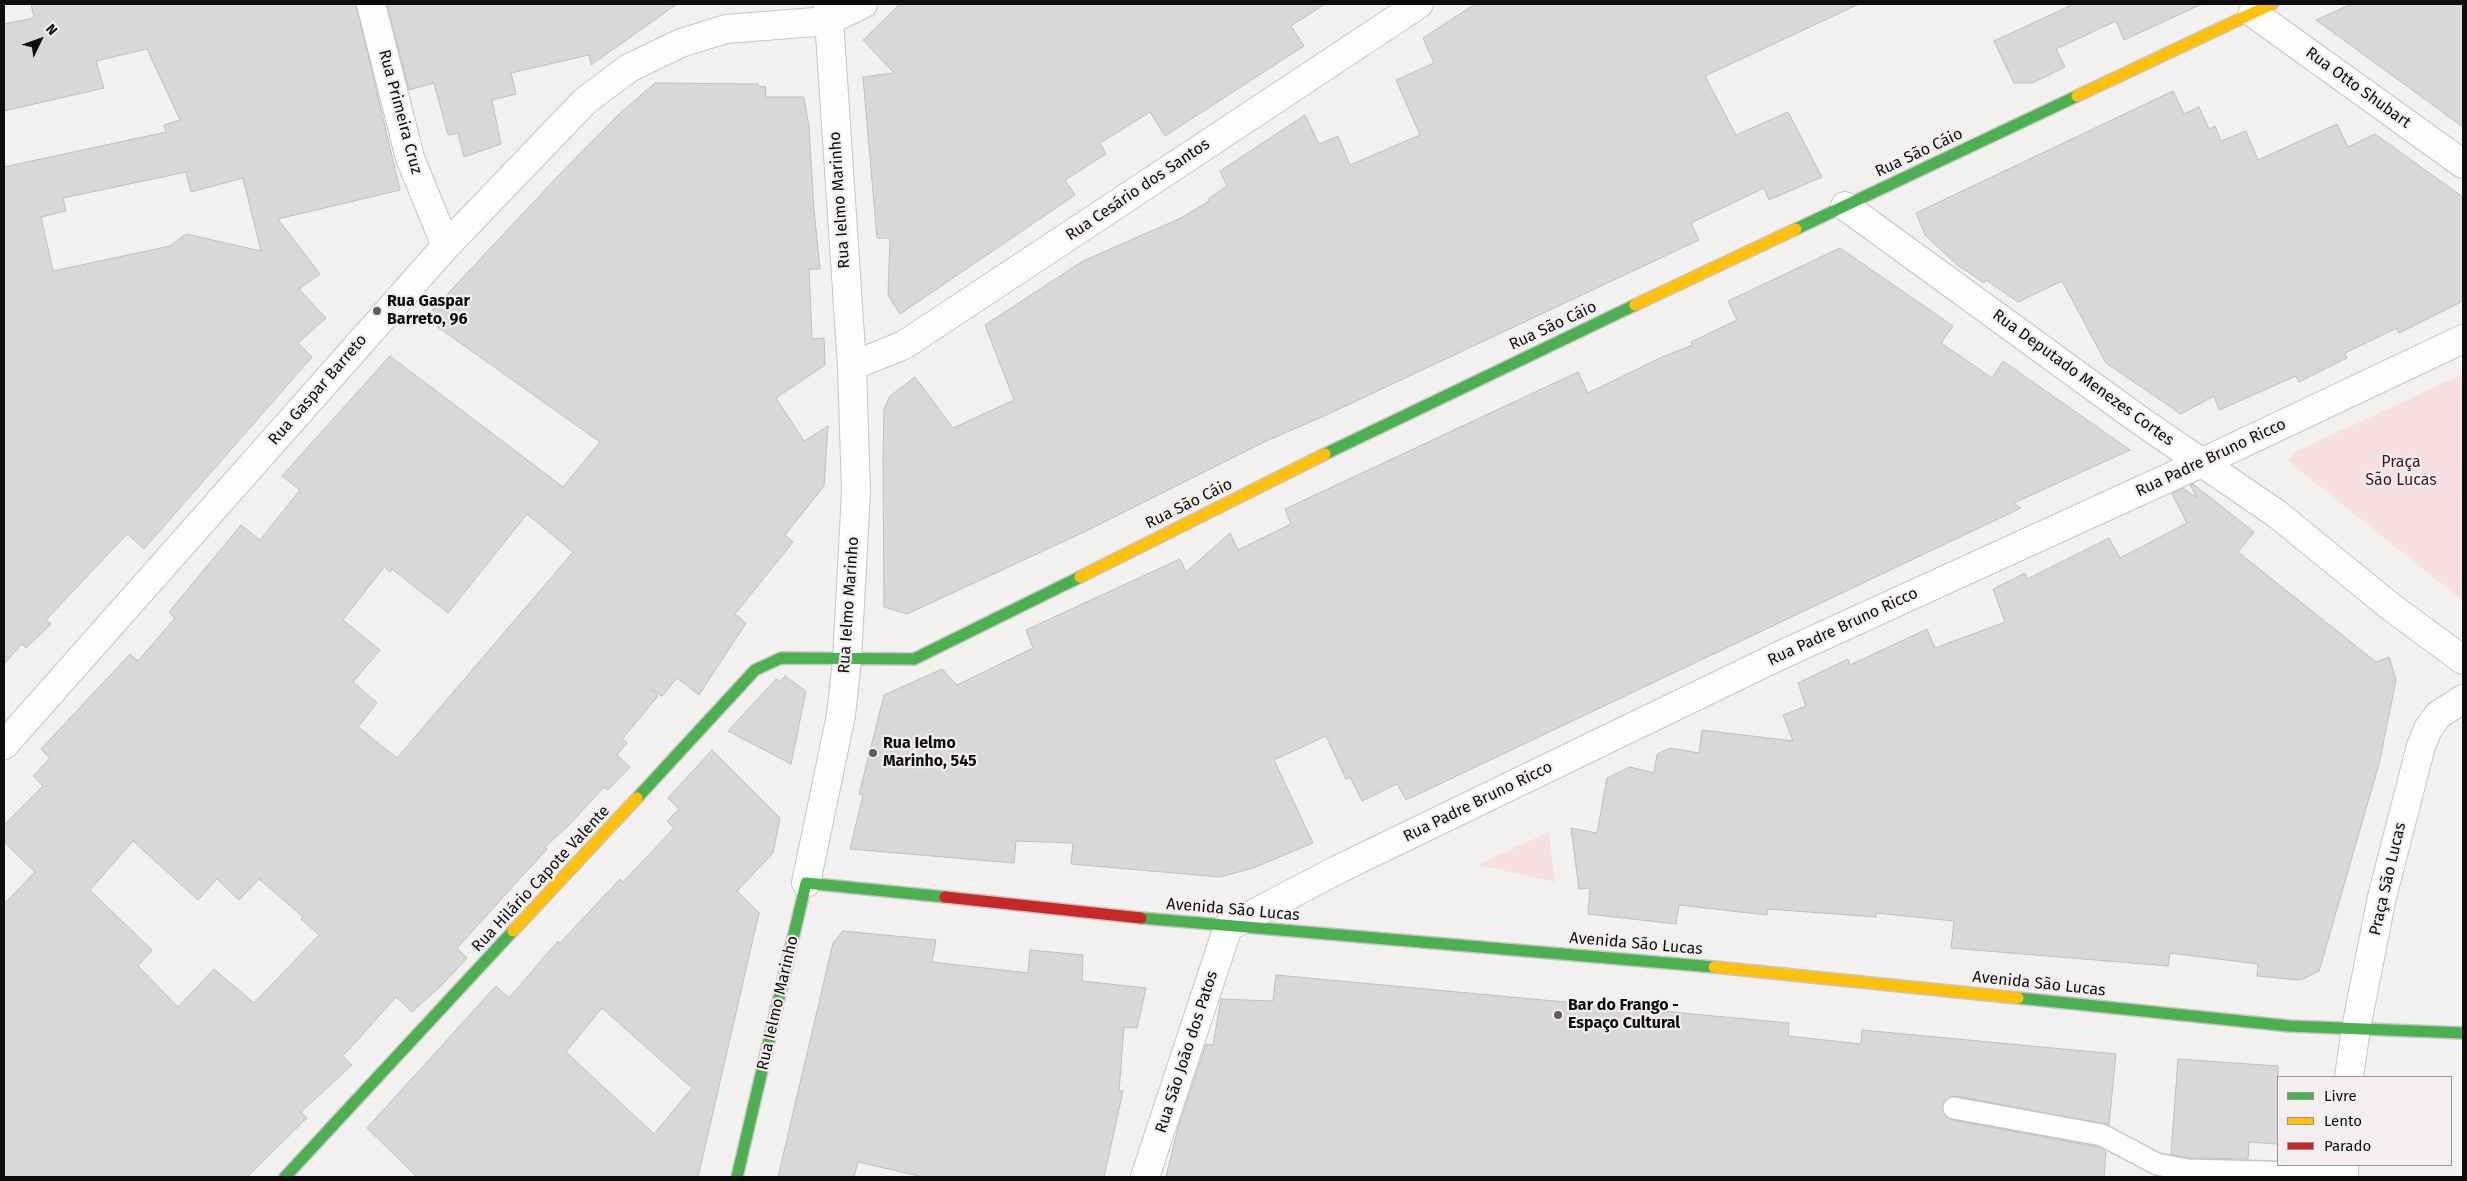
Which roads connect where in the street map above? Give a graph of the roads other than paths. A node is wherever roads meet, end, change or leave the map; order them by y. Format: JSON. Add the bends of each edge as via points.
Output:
{"nodes":[{"id":1,"x":371,"y":4,"type":"edge"},
{"id":2,"x":863,"y":4,"type":"edge"},
{"id":3,"x":1419,"y":4,"type":"edge"},
{"id":4,"x":2263,"y":8,"type":"edge"},
{"id":5,"x":828,"y":13,"type":"edge"},
{"id":6,"x":764,"y":14,"type":"edge"},
{"id":7,"x":2463,"y":164,"type":"edge"},
{"id":8,"x":1845,"y":206,"type":"junction"},
{"id":9,"x":446,"y":246,"type":"junction"},
{"id":10,"x":2463,"y":339,"type":"edge"},
{"id":11,"x":852,"y":366,"type":"junction"},
{"id":12,"x":2201,"y":463,"type":"junction"},
{"id":13,"x":847,"y":660,"type":"junction"},
{"id":14,"x":2463,"y":660,"type":"edge"},
{"id":15,"x":2463,"y":699,"type":"edge"},
{"id":16,"x":4,"y":745,"type":"edge"},
{"id":17,"x":806,"y":883,"type":"junction"},
{"id":18,"x":1228,"y":926,"type":"junction"},
{"id":19,"x":2356,"y":1028,"type":"junction"},
{"id":20,"x":2463,"y":1033,"type":"edge"},
{"id":21,"x":2349,"y":1076,"type":"edge"},
{"id":22,"x":1954,"y":1108,"type":"dead end"},
{"id":23,"x":2344,"y":1172,"type":"edge"},
{"id":24,"x":285,"y":1177,"type":"edge"},
{"id":25,"x":737,"y":1177,"type":"edge"},
{"id":26,"x":1145,"y":1177,"type":"edge"}],
"edges":[{"from":1,"to":9,"type":"street","name":"Rua Primeira Cruz","via":[[410,158]]},
{"from":2,"to":5,"type":"street"},
{"from":3,"to":11,"type":"street","name":"Rua Cesário dos Santos","via":[[904,345]]},
{"from":4,"to":7,"type":"street","name":"Rua Otto Shubart"},
{"from":4,"to":8,"type":"street","name":"Rua São Cáio"},
{"from":5,"to":6,"type":"street","name":"Rua Gaspar Barreto"},
{"from":5,"to":11,"type":"street","name":"Rua Ielmo Marinho"},
{"from":6,"to":9,"type":"street","name":"Rua Gaspar Barreto","via":[[681,43],[629,68],[585,101]]},
{"from":8,"to":12,"type":"street","name":"Rua Deputado Menezes Cortes"},
{"from":8,"to":13,"type":"street","name":"Rua São Cáio","via":[[1430,402],[914,659]]},
{"from":9,"to":16,"type":"street","name":"Rua Gaspar Barreto"},
{"from":10,"to":12,"type":"street","name":"Rua Padre Bruno Ricco"},
{"from":11,"to":13,"type":"street","name":"Rua Ielmo Marinho","via":[[856,492]]},
{"from":12,"to":14,"type":"street","name":"Rua Deputado Menezes Cortes","via":[[2278,514]]},
{"from":12,"to":18,"type":"street","name":"Rua Padre Bruno Ricco","via":[[1781,655],[1338,869]]},
{"from":13,"to":17,"type":"street","name":"Rua Ielmo Marinho","via":[[841,715]]},
{"from":13,"to":24,"type":"street","name":"Rua Hilário Capote Valente","via":[[781,658],[755,670]]},
{"from":15,"to":19,"type":"street","name":"Praça São Lucas","via":[[2438,715],[2421,746],[2382,897]]},
{"from":17,"to":18,"type":"street","name":"Avenida São Lucas"},
{"from":17,"to":25,"type":"street","name":"Rua Ielmo Marinho"},
{"from":18,"to":19,"type":"street","name":"Avenida São Lucas","via":[[1773,972],[2289,1026]]},
{"from":18,"to":26,"type":"street","name":"Rua São João dos Patos"},
{"from":19,"to":20,"type":"street","name":"Avenida São Lucas"},
{"from":19,"to":21,"type":"street","name":"Praça São Lucas"},
{"from":22,"to":23,"type":"lane","via":[[2102,1135],[2156,1164],[2187,1170]]}]}
